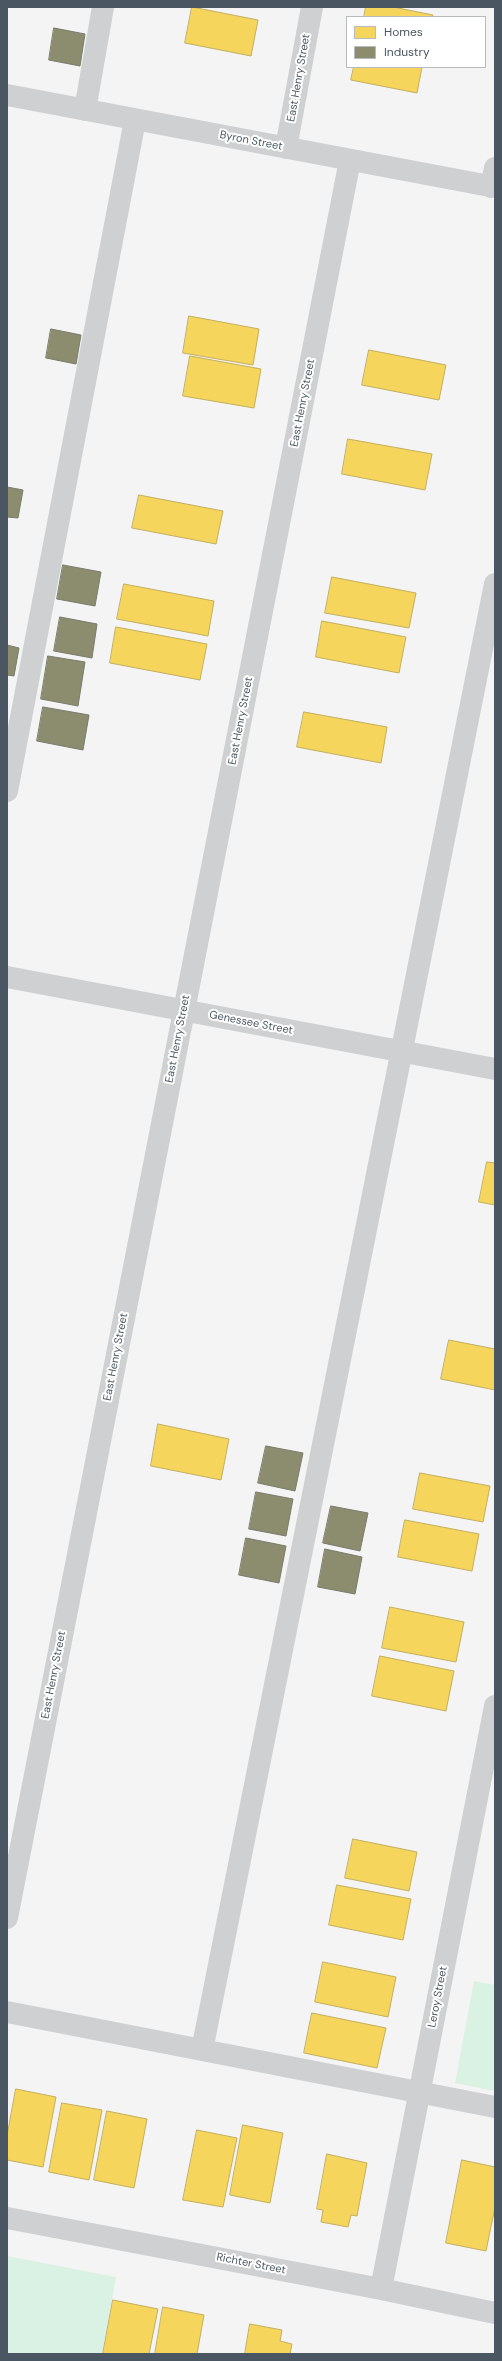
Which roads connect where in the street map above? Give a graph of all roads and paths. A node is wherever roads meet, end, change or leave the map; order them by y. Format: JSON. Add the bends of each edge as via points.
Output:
{"nodes":[{"id":1,"x":103,"y":7,"type":"edge"},
{"id":2,"x":312,"y":7,"type":"edge"},
{"id":3,"x":7,"y":95,"type":"edge"},
{"id":4,"x":85,"y":110,"type":"junction"},
{"id":5,"x":135,"y":120,"type":"junction"},
{"id":6,"x":286,"y":148,"type":"junction"},
{"id":7,"x":350,"y":160,"type":"junction"},
{"id":8,"x":494,"y":181,"type":"edge"},
{"id":9,"x":495,"y":584,"type":"edge"},
{"id":10,"x":7,"y":791,"type":"edge"},
{"id":11,"x":7,"y":977,"type":"edge"},
{"id":12,"x":184,"y":1010,"type":"junction"},
{"id":13,"x":401,"y":1051,"type":"junction"},
{"id":14,"x":495,"y":1069,"type":"edge"},
{"id":15,"x":495,"y":1706,"type":"edge"},
{"id":16,"x":7,"y":1918,"type":"edge"},
{"id":17,"x":7,"y":2012,"type":"edge"},
{"id":18,"x":202,"y":2050,"type":"junction"},
{"id":19,"x":420,"y":2092,"type":"junction"},
{"id":20,"x":495,"y":2107,"type":"edge"},
{"id":21,"x":7,"y":2218,"type":"edge"},
{"id":22,"x":382,"y":2289,"type":"junction"},
{"id":23,"x":495,"y":2314,"type":"edge"}],
"edges":[{"from":1,"to":4,"type":"street"},
{"from":2,"to":6,"type":"street","name":"East Henry Street"},
{"from":3,"to":4,"type":"street","name":"Byron Street"},
{"from":4,"to":5,"type":"street","name":"Byron Street"},
{"from":5,"to":6,"type":"street","name":"Byron Street"},
{"from":5,"to":10,"type":"street"},
{"from":6,"to":7,"type":"street","name":"Byron Street"},
{"from":7,"to":8,"type":"street","name":"Byron Street"},
{"from":7,"to":12,"type":"street","name":"East Henry Street"},
{"from":9,"to":13,"type":"street"},
{"from":11,"to":12,"type":"street","name":"Genessee Street"},
{"from":12,"to":13,"type":"street","name":"Genessee Street"},
{"from":12,"to":16,"type":"street","name":"East Henry Street"},
{"from":13,"to":14,"type":"street","name":"Genessee Street"},
{"from":13,"to":18,"type":"street"},
{"from":15,"to":19,"type":"street","name":"Leroy Street"},
{"from":17,"to":18,"type":"street"},
{"from":18,"to":19,"type":"street"},
{"from":19,"to":20,"type":"street"},
{"from":19,"to":22,"type":"street","name":"Leroy Street"},
{"from":21,"to":22,"type":"street","name":"Richter Street"},
{"from":22,"to":23,"type":"street","name":"Richter Street"}]}
